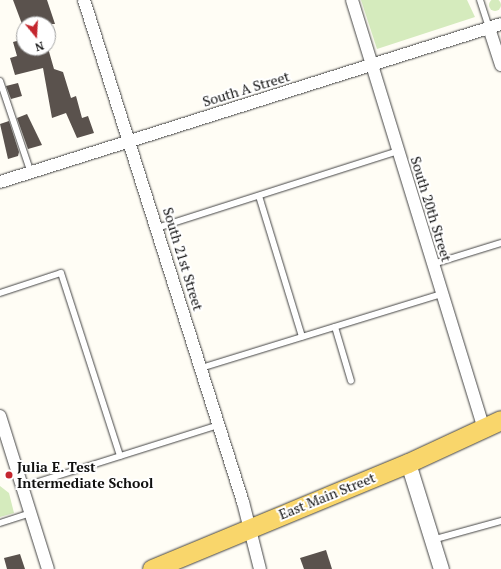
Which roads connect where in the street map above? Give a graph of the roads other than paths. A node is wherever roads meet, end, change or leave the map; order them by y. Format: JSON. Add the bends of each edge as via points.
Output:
{"nodes":[{"id":1,"x":84,"y":0,"type":"edge"},
{"id":2,"x":352,"y":0,"type":"edge"},
{"id":3,"x":480,"y":0,"type":"edge"},
{"id":4,"x":501,"y":24,"type":"edge"},
{"id":5,"x":489,"y":28,"type":"junction"},
{"id":6,"x":371,"y":65,"type":"junction"},
{"id":7,"x":501,"y":65,"type":"edge"},
{"id":8,"x":0,"y":81,"type":"edge"},
{"id":9,"x":130,"y":141,"type":"junction"},
{"id":10,"x":398,"y":151,"type":"junction"},
{"id":11,"x":31,"y":172,"type":"junction"},
{"id":12,"x":0,"y":182,"type":"edge"},
{"id":13,"x":259,"y":196,"type":"junction"},
{"id":14,"x":157,"y":228,"type":"junction"},
{"id":15,"x":501,"y":243,"type":"edge"},
{"id":16,"x":433,"y":264,"type":"junction"},
{"id":17,"x":0,"y":292,"type":"edge"},
{"id":18,"x":442,"y":294,"type":"junction"},
{"id":19,"x":334,"y":327,"type":"junction"},
{"id":20,"x":302,"y":337,"type":"junction"},
{"id":21,"x":201,"y":368,"type":"junction"},
{"id":22,"x":351,"y":381,"type":"dead end"},
{"id":23,"x":0,"y":416,"type":"edge"},
{"id":24,"x":501,"y":420,"type":"edge"},
{"id":25,"x":219,"y":425,"type":"junction"},
{"id":26,"x":483,"y":427,"type":"junction"},
{"id":27,"x":120,"y":456,"type":"junction"},
{"id":28,"x":408,"y":463,"type":"junction"},
{"id":29,"x":22,"y":487,"type":"junction"},
{"id":30,"x":30,"y":513,"type":"junction"},
{"id":31,"x":501,"y":521,"type":"edge"},
{"id":32,"x":0,"y":523,"type":"edge"},
{"id":33,"x":248,"y":529,"type":"junction"},
{"id":34,"x":432,"y":540,"type":"junction"},
{"id":35,"x":48,"y":569,"type":"edge"},
{"id":36,"x":152,"y":569,"type":"edge"},
{"id":37,"x":260,"y":569,"type":"edge"},
{"id":38,"x":441,"y":569,"type":"edge"}],
"edges":[{"from":1,"to":9,"type":"street","name":"South 21st Street"},
{"from":2,"to":6,"type":"street","name":"South 20th Street"},
{"from":3,"to":5,"type":"lane"},
{"from":4,"to":5,"type":"street","name":"South A Street"},
{"from":5,"to":6,"type":"street","name":"South A Street"},
{"from":5,"to":7,"type":"street"},
{"from":6,"to":9,"type":"street","name":"South A Street"},
{"from":6,"to":10,"type":"street","name":"South 20th Street"},
{"from":8,"to":11,"type":"lane"},
{"from":9,"to":11,"type":"street","name":"South A Street"},
{"from":9,"to":14,"type":"street","name":"South 21st Street"},
{"from":10,"to":13,"type":"lane"},
{"from":10,"to":16,"type":"street","name":"South 20th Street"},
{"from":11,"to":12,"type":"street","name":"South A Street"},
{"from":13,"to":14,"type":"lane"},
{"from":13,"to":20,"type":"lane"},
{"from":14,"to":21,"type":"street","name":"South 21st Street"},
{"from":15,"to":16,"type":"lane"},
{"from":16,"to":18,"type":"street","name":"South 20th Street"},
{"from":17,"to":27,"type":"lane","via":[[61,273]]},
{"from":18,"to":19,"type":"lane"},
{"from":18,"to":26,"type":"street","name":"South 20th Street"},
{"from":19,"to":20,"type":"lane"},
{"from":19,"to":22,"type":"lane"},
{"from":20,"to":21,"type":"lane"},
{"from":21,"to":25,"type":"street","name":"South 21st Street"},
{"from":23,"to":29,"type":"street"},
{"from":24,"to":26,"type":"main road","name":"East Main Street"},
{"from":25,"to":27,"type":"lane"},
{"from":25,"to":33,"type":"street","name":"South 21st Street","via":[[243,502]]},
{"from":26,"to":28,"type":"main road","name":"East Main Street"},
{"from":27,"to":29,"type":"lane"},
{"from":28,"to":33,"type":"main road","name":"East Main Street"},
{"from":28,"to":34,"type":"street"},
{"from":29,"to":30,"type":"street"},
{"from":30,"to":32,"type":"lane"},
{"from":30,"to":35,"type":"street"},
{"from":31,"to":34,"type":"lane"},
{"from":33,"to":36,"type":"main road","name":"East Main Street"},
{"from":33,"to":37,"type":"street","name":"South 21st Street"},
{"from":34,"to":38,"type":"street"}]}
